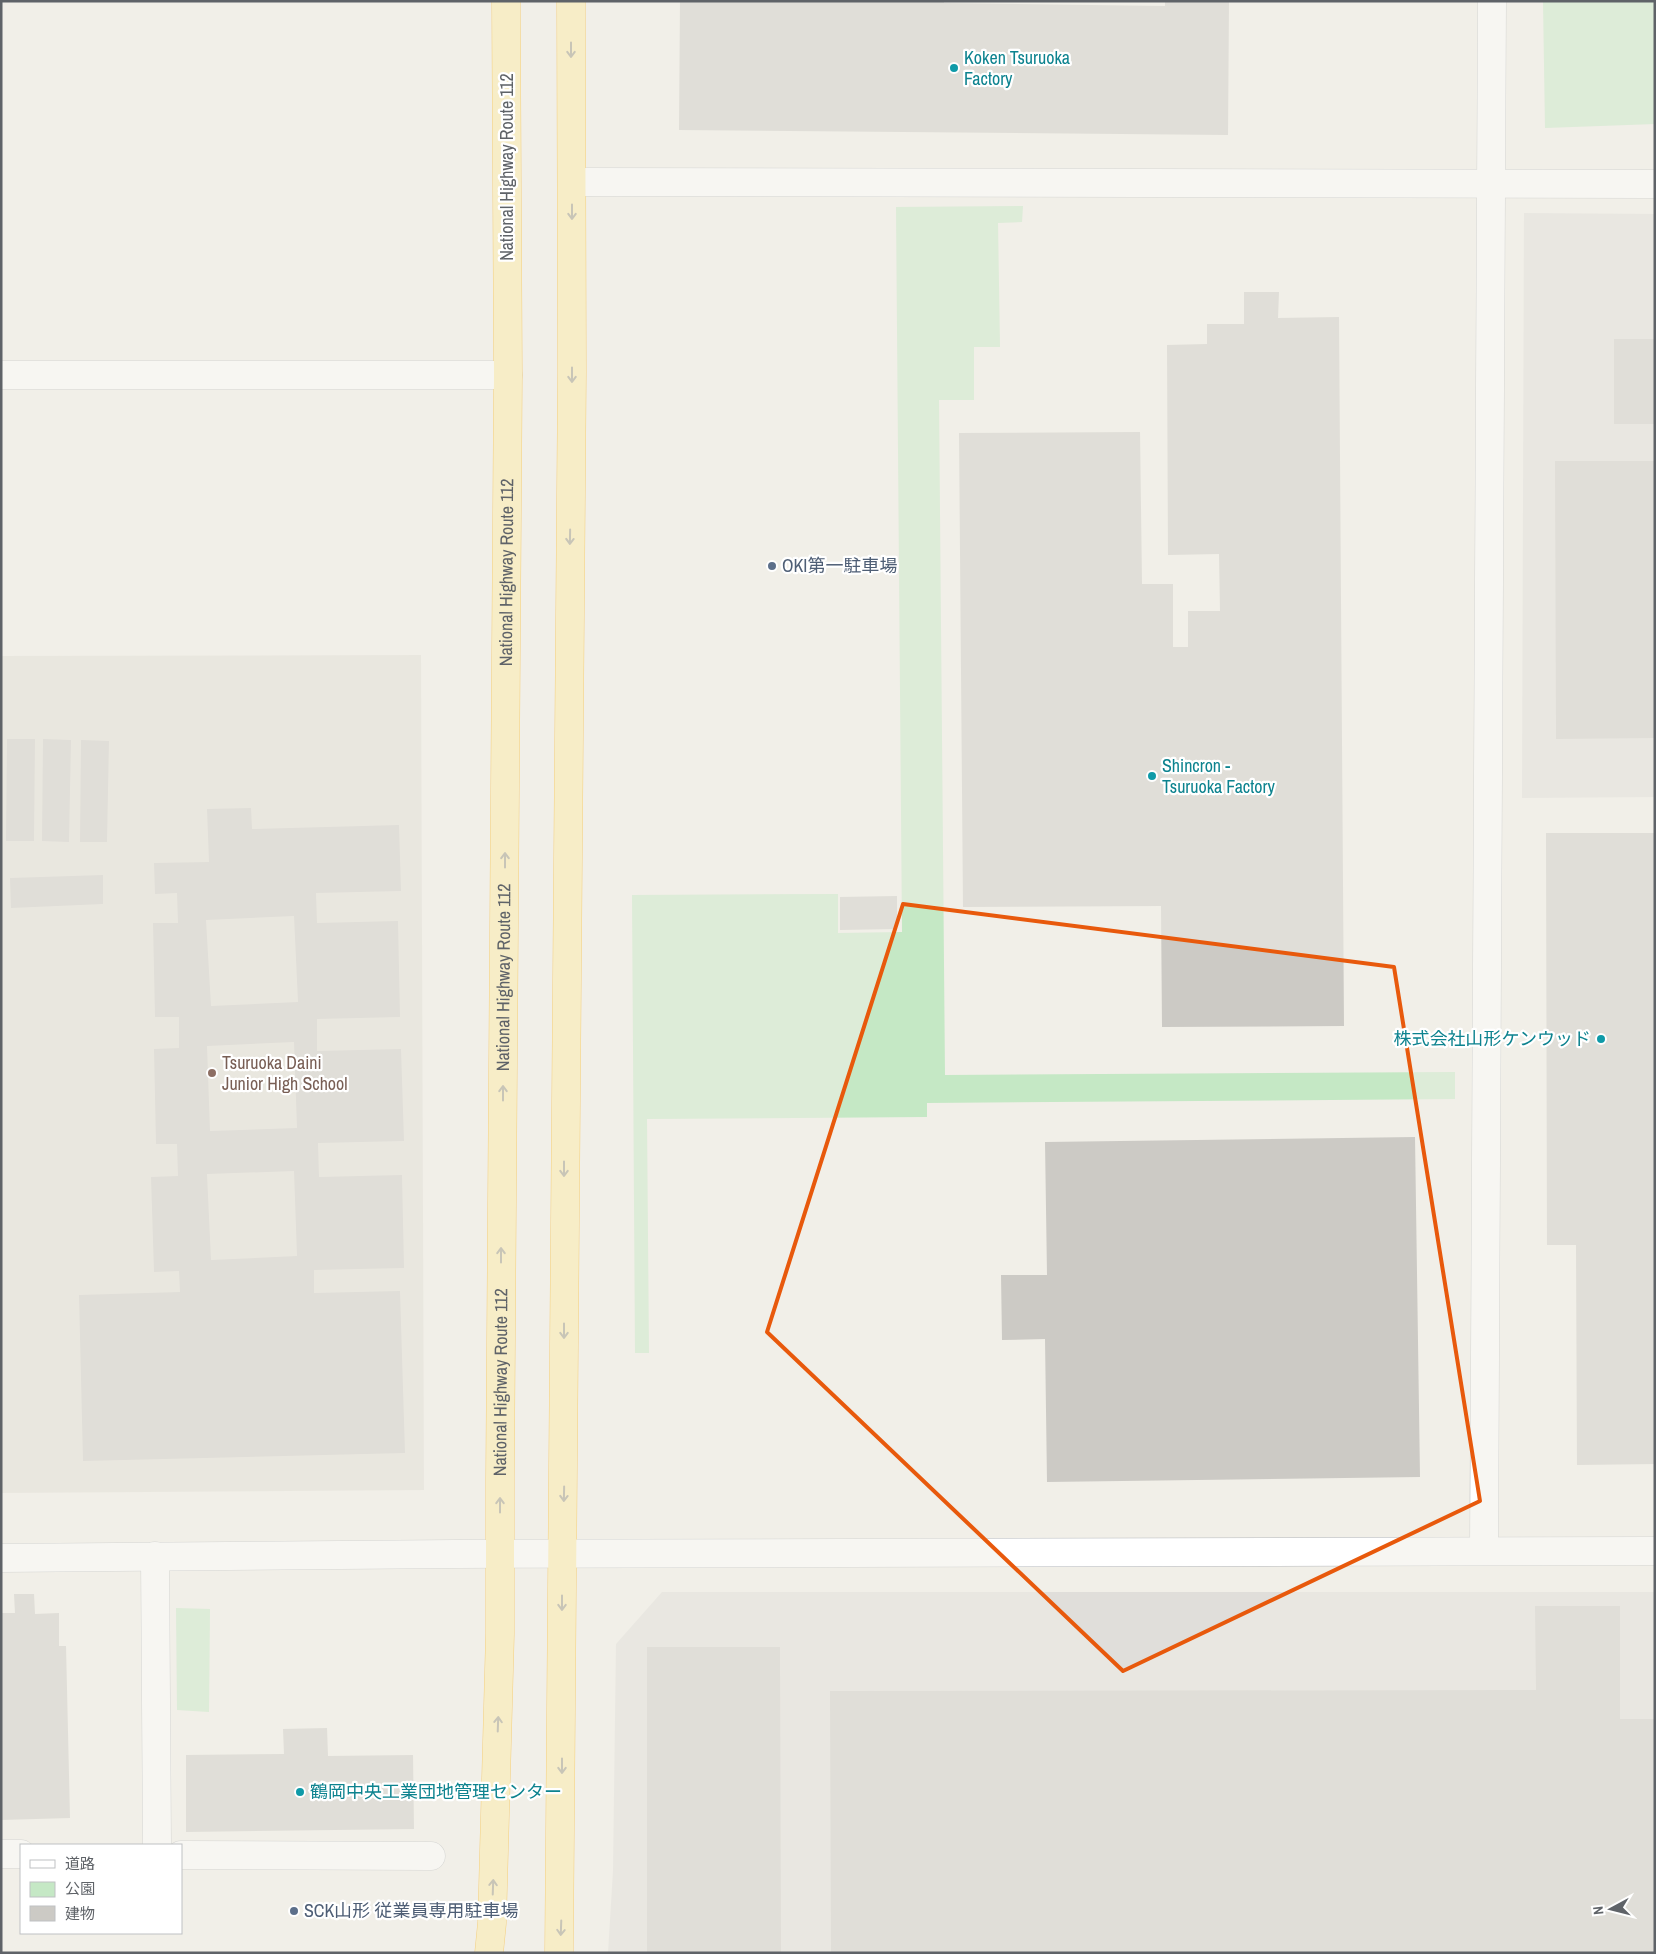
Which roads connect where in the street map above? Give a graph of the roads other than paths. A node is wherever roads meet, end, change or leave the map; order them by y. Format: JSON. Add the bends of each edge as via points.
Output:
{"nodes":[{"id":1,"x":506,"y":1,"type":"edge"},
{"id":2,"x":571,"y":1,"type":"edge"},
{"id":3,"x":1492,"y":1,"type":"edge"},
{"id":4,"x":572,"y":182,"type":"junction"},
{"id":5,"x":1655,"y":184,"type":"edge"},
{"id":6,"x":1491,"y":185,"type":"junction"},
{"id":7,"x":1,"y":375,"type":"edge"},
{"id":8,"x":508,"y":375,"type":"junction"},
{"id":9,"x":1484,"y":1550,"type":"junction"},
{"id":10,"x":1655,"y":1551,"type":"edge"},
{"id":11,"x":500,"y":1554,"type":"junction"},
{"id":12,"x":563,"y":1555,"type":"junction"},
{"id":13,"x":155,"y":1556,"type":"junction"},
{"id":14,"x":1,"y":1558,"type":"edge"},
{"id":15,"x":157,"y":1844,"type":"edge"},
{"id":16,"x":1,"y":1854,"type":"edge"},
{"id":17,"x":20,"y":1854,"type":"edge"},
{"id":18,"x":182,"y":1854,"type":"edge"},
{"id":19,"x":431,"y":1856,"type":"dead end"},
{"id":20,"x":489,"y":1953,"type":"edge"},
{"id":21,"x":559,"y":1953,"type":"edge"}],
"edges":[{"from":1,"to":8,"type":"highway","name":"National Highway Route 112"},
{"from":2,"to":4,"type":"highway","one_way":true},
{"from":3,"to":6,"type":"street"},
{"from":4,"to":6,"type":"street"},
{"from":4,"to":12,"type":"highway","one_way":true},
{"from":5,"to":6,"type":"street"},
{"from":6,"to":9,"type":"street"},
{"from":7,"to":8,"type":"street"},
{"from":11,"to":8,"type":"highway","name":"National Highway Route 112","one_way":true},
{"from":9,"to":10,"type":"street"},
{"from":9,"to":12,"type":"street"},
{"from":11,"to":12,"type":"street"},
{"from":11,"to":13,"type":"street"},
{"from":20,"to":11,"type":"highway","name":"National Highway Route 112","one_way":true,"via":[[500,1664]]},
{"from":12,"to":21,"type":"highway","one_way":true},
{"from":13,"to":14,"type":"street"},
{"from":13,"to":15,"type":"street"},
{"from":16,"to":17,"type":"street"},
{"from":18,"to":19,"type":"street"}]}
